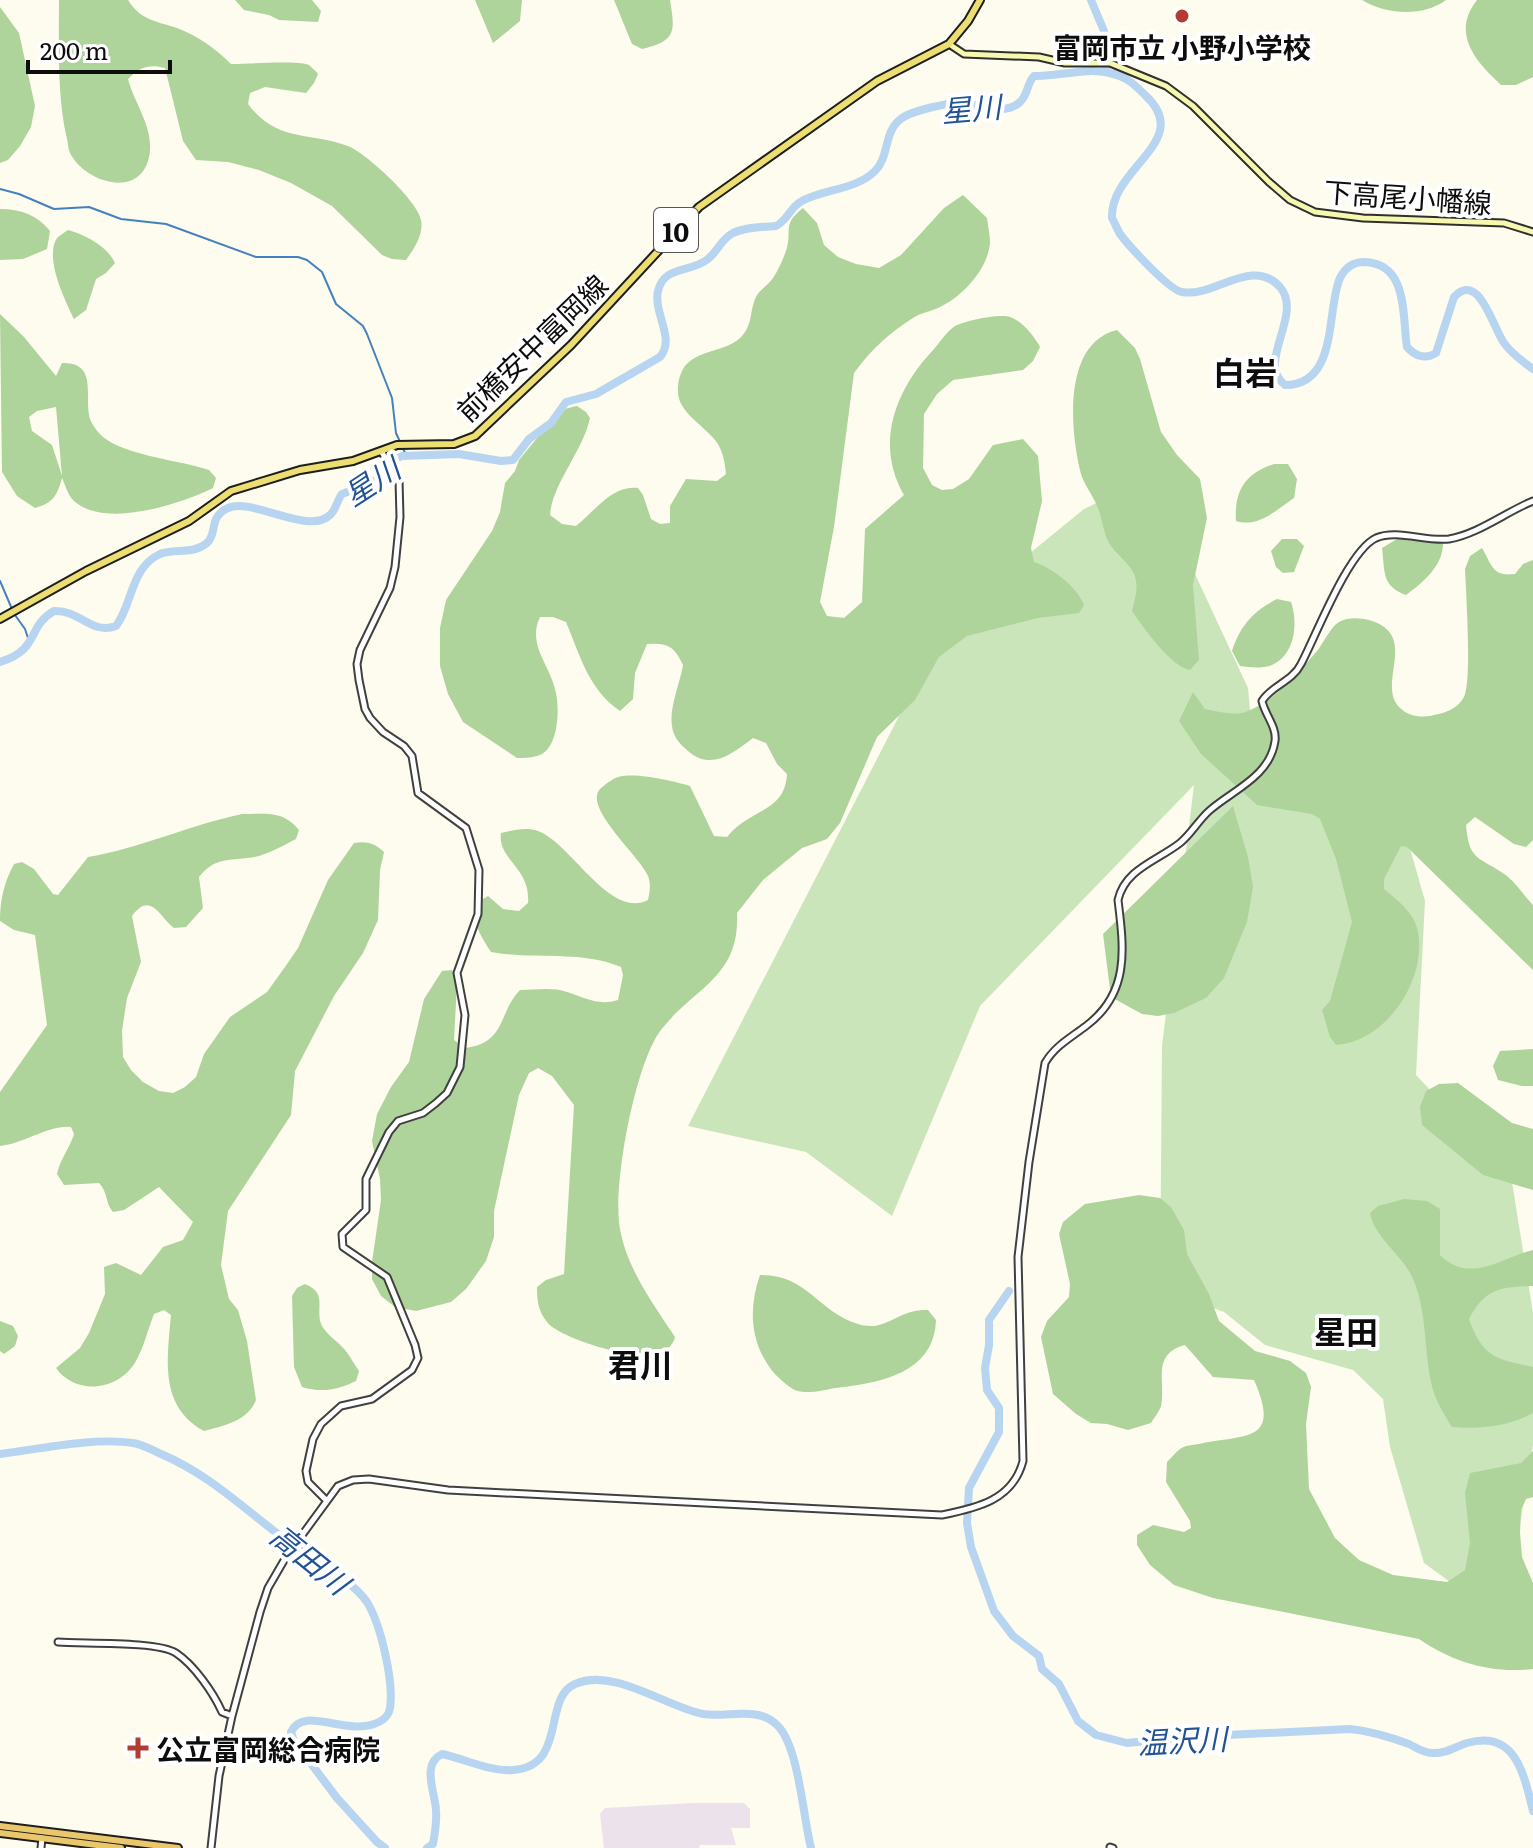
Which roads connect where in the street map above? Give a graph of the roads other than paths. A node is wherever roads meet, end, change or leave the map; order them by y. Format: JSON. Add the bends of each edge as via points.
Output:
{"nodes":[{"id":1,"x":980,"y":0,"type":"edge"},
{"id":2,"x":949,"y":44,"type":"junction"},
{"id":3,"x":1533,"y":232,"type":"edge"},
{"id":4,"x":382,"y":454,"type":"junction"},
{"id":5,"x":1533,"y":501,"type":"edge"},
{"id":6,"x":0,"y":619,"type":"edge"},
{"id":7,"x":326,"y":1500,"type":"junction"},
{"id":8,"x":58,"y":1642,"type":"dead end"},
{"id":9,"x":232,"y":1716,"type":"junction"},
{"id":10,"x":0,"y":1826,"type":"edge"},
{"id":11,"x":0,"y":1833,"type":"edge"},
{"id":12,"x":42,"y":1838,"type":"junction"},
{"id":13,"x":41,"y":1848,"type":"edge"},
{"id":14,"x":121,"y":1848,"type":"edge"},
{"id":15,"x":178,"y":1848,"type":"edge"},
{"id":16,"x":211,"y":1848,"type":"edge"}],
"edges":[{"from":1,"to":2,"type":"main road","name":"前橋安中富岡線","number":"10"},
{"from":2,"to":3,"type":"main road","name":"下高尾小幡線","via":[[964,54],[1107,63],[1166,86],[1290,200],[1315,212],[1504,223]]},
{"from":2,"to":4,"type":"main road","name":"前橋安中富岡線","number":"10","via":[[877,81],[699,207],[571,345],[475,436],[454,444],[403,444]]},
{"from":4,"to":6,"type":"main road","name":"前橋安中富岡線","number":"10","via":[[231,491],[189,521]]},
{"from":4,"to":7,"type":"street","via":[[401,491],[395,567],[360,650],[362,695],[370,718],[412,756],[418,793],[466,828],[479,870],[480,897],[457,973],[465,1015],[460,1067],[447,1093],[423,1113],[398,1121],[389,1132],[366,1179],[366,1210],[342,1234],[343,1247],[393,1286],[418,1358],[412,1370],[372,1399],[341,1406],[321,1424],[306,1471],[308,1482]]},
{"from":5,"to":7,"type":"street","via":[[1457,537],[1381,536],[1363,546],[1334,593],[1301,665],[1262,701],[1276,737],[1265,764],[1205,814],[1181,842],[1134,873],[1120,891],[1119,982],[1105,1009],[1053,1049],[1045,1063],[1018,1257],[1023,1461],[1008,1489],[983,1506],[942,1515],[448,1490],[369,1479],[338,1486]]},
{"from":7,"to":9,"type":"street","via":[[268,1588]]},
{"from":8,"to":9,"type":"street","via":[[175,1652],[209,1685],[222,1712]]},
{"from":9,"to":16,"type":"street"},
{"from":10,"to":15,"type":"highway"},
{"from":11,"to":12,"type":"highway"},
{"from":12,"to":13,"type":"street"},
{"from":12,"to":14,"type":"highway"}]}
